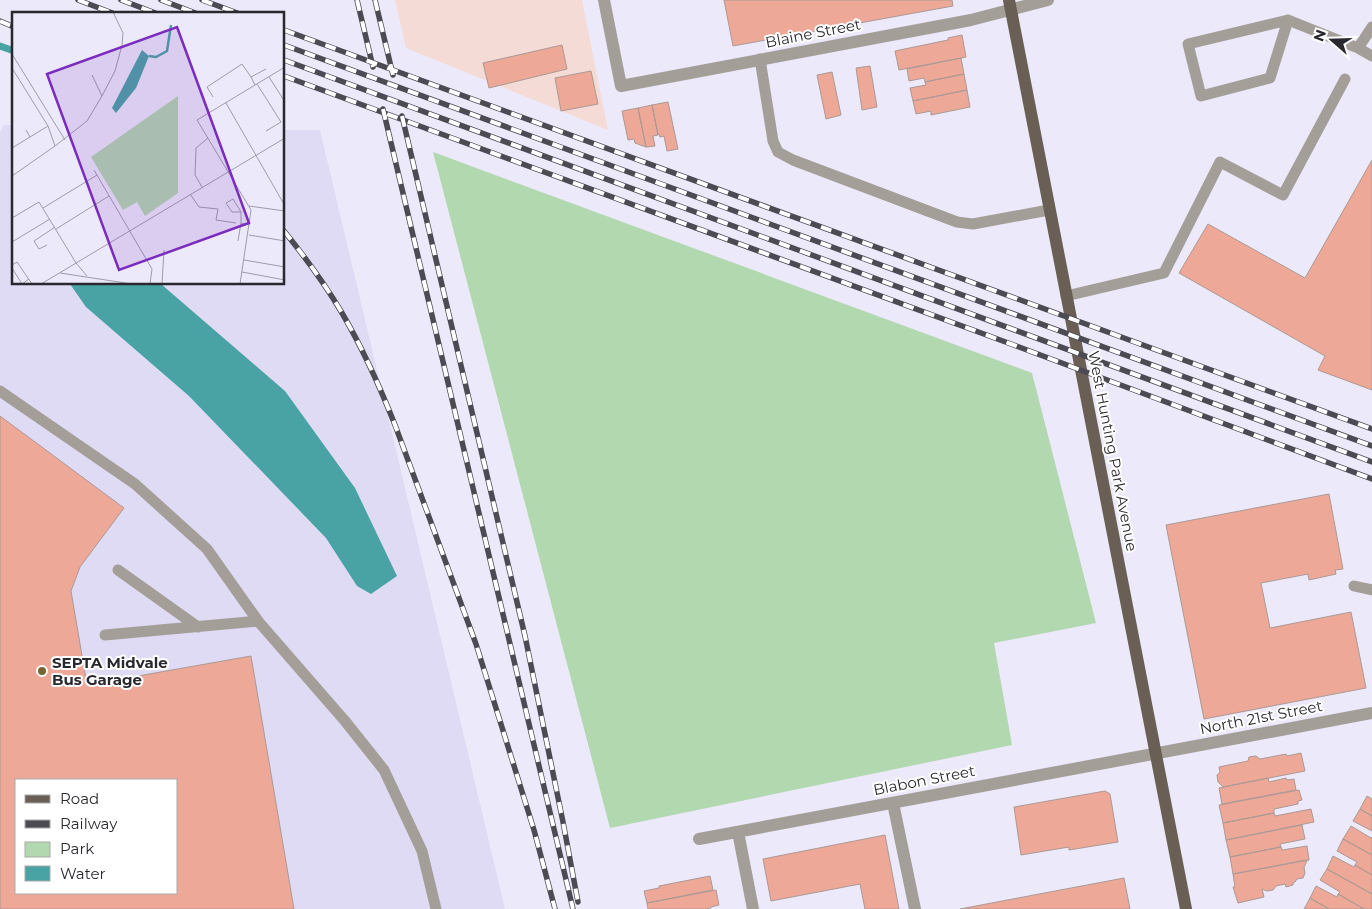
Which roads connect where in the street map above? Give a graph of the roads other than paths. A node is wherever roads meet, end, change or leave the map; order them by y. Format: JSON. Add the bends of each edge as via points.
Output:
{"nodes":[{"id":1,"x":604,"y":0,"type":"edge"},
{"id":2,"x":1048,"y":0,"type":"edge"},
{"id":3,"x":1010,"y":5,"type":"edge"},
{"id":4,"x":1288,"y":20,"type":"junction"},
{"id":5,"x":1372,"y":27,"type":"edge"},
{"id":6,"x":1358,"y":48,"type":"junction"},
{"id":7,"x":1372,"y":56,"type":"edge"},
{"id":8,"x":760,"y":60,"type":"junction"},
{"id":9,"x":1345,"y":80,"type":"dead end"},
{"id":10,"x":1049,"y":210,"type":"junction"},
{"id":11,"x":1066,"y":296,"type":"junction"},
{"id":12,"x":0,"y":392,"type":"edge"},
{"id":13,"x":118,"y":570,"type":"dead end"},
{"id":14,"x":1354,"y":586,"type":"dead end"},
{"id":15,"x":1372,"y":590,"type":"edge"},
{"id":16,"x":258,"y":621,"type":"junction"},
{"id":17,"x":198,"y":627,"type":"junction"},
{"id":18,"x":105,"y":635,"type":"dead end"},
{"id":19,"x":1372,"y":713,"type":"edge"},
{"id":20,"x":1155,"y":754,"type":"junction"},
{"id":21,"x":893,"y":803,"type":"junction"},
{"id":22,"x":738,"y":832,"type":"junction"},
{"id":23,"x":699,"y":839,"type":"dead end"},
{"id":24,"x":436,"y":909,"type":"edge"},
{"id":25,"x":753,"y":909,"type":"edge"},
{"id":26,"x":916,"y":909,"type":"edge"},
{"id":27,"x":1186,"y":909,"type":"edge"}],
"edges":[{"from":1,"to":8,"type":"street","name":"Blaine Street","via":[[621,86]]},
{"from":2,"to":3,"type":"street","name":"Blaine Street"},
{"from":3,"to":8,"type":"street","name":"Blaine Street","via":[[971,20]]},
{"from":3,"to":10,"type":"main road","name":"West Hunting Park Avenue"},
{"from":4,"to":4,"type":"lane","via":[[1188,44],[1201,96],[1270,78]]},
{"from":4,"to":6,"type":"lane"},
{"from":5,"to":6,"type":"lane"},
{"from":6,"to":7,"type":"lane"},
{"from":8,"to":10,"type":"lane","via":[[773,141],[778,152],[793,160],[957,222],[973,224]]},
{"from":9,"to":11,"type":"lane","via":[[1283,195],[1220,162],[1164,273]]},
{"from":10,"to":11,"type":"main road","name":"West Hunting Park Avenue"},
{"from":11,"to":20,"type":"main road","name":"West Hunting Park Avenue"},
{"from":12,"to":16,"type":"lane","via":[[135,484],[207,549]]},
{"from":13,"to":17,"type":"lane"},
{"from":14,"to":15,"type":"lane"},
{"from":16,"to":17,"type":"lane"},
{"from":16,"to":24,"type":"lane","via":[[384,770],[422,851]]},
{"from":17,"to":18,"type":"lane"},
{"from":19,"to":20,"type":"street","name":"North 21st Street"},
{"from":20,"to":21,"type":"street","name":"Blabon Street"},
{"from":20,"to":27,"type":"main road","name":"West Hunting Park Avenue"},
{"from":21,"to":22,"type":"street","name":"Blabon Street"},
{"from":21,"to":26,"type":"street"},
{"from":22,"to":23,"type":"street","name":"Blabon Street"},
{"from":22,"to":25,"type":"street"}]}
